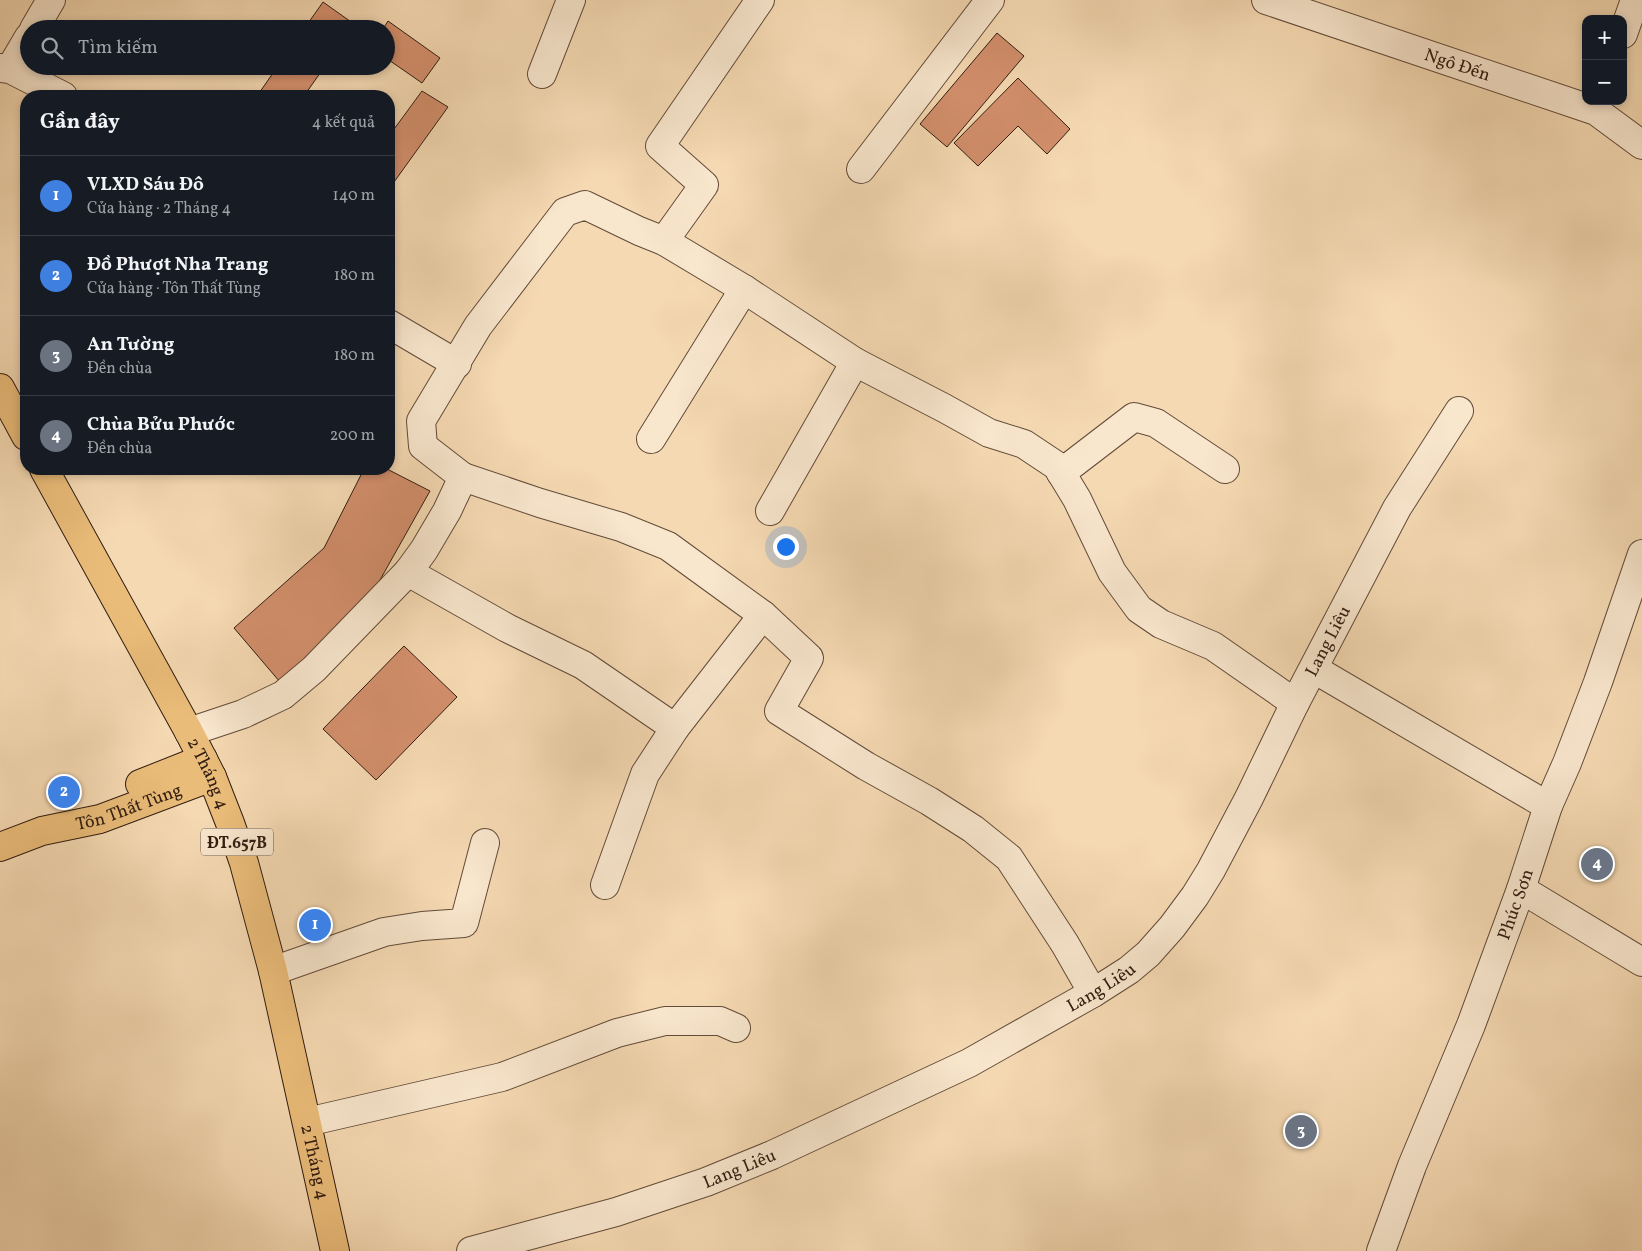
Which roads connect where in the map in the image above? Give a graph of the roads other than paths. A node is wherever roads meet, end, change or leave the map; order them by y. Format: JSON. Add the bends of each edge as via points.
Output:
{"nodes":[{"id":1,"x":51,"y":0,"type":"edge"},
{"id":2,"x":571,"y":0,"type":"edge"},
{"id":3,"x":760,"y":0,"type":"edge"},
{"id":4,"x":990,"y":0,"type":"edge"},
{"id":5,"x":1266,"y":0,"type":"edge"},
{"id":6,"x":1635,"y":0,"type":"edge"},
{"id":7,"x":39,"y":20,"type":"edge"},
{"id":8,"x":1627,"y":23,"type":"edge"},
{"id":9,"x":20,"y":49,"type":"edge"},
{"id":10,"x":5,"y":69,"type":"edge"},
{"id":11,"x":542,"y":74,"type":"dead end"},
{"id":12,"x":50,"y":90,"type":"edge"},
{"id":13,"x":1598,"y":106,"type":"edge"},
{"id":14,"x":1642,"y":145,"type":"edge"},
{"id":15,"x":861,"y":170,"type":"dead end"},
{"id":16,"x":664,"y":241,"type":"junction"},
{"id":17,"x":744,"y":289,"type":"junction"},
{"id":18,"x":395,"y":328,"type":"edge"},
{"id":19,"x":855,"y":362,"type":"junction"},
{"id":20,"x":457,"y":364,"type":"junction"},
{"id":21,"x":0,"y":388,"type":"edge"},
{"id":22,"x":1459,"y":411,"type":"dead end"},
{"id":23,"x":20,"y":425,"type":"edge"},
{"id":24,"x":652,"y":439,"type":"dead end"},
{"id":25,"x":1225,"y":470,"type":"dead end"},
{"id":26,"x":1061,"y":474,"type":"junction"},
{"id":27,"x":47,"y":475,"type":"edge"},
{"id":28,"x":463,"y":477,"type":"junction"},
{"id":29,"x":770,"y":512,"type":"dead end"},
{"id":30,"x":1642,"y":554,"type":"edge"},
{"id":31,"x":408,"y":572,"type":"junction"},
{"id":32,"x":763,"y":615,"type":"junction"},
{"id":33,"x":1314,"y":669,"type":"junction"},
{"id":34,"x":1295,"y":703,"type":"junction"},
{"id":35,"x":675,"y":728,"type":"junction"},
{"id":36,"x":189,"y":732,"type":"junction"},
{"id":37,"x":208,"y":768,"type":"junction"},
{"id":38,"x":1548,"y":806,"type":"junction"},
{"id":39,"x":485,"y":843,"type":"dead end"},
{"id":40,"x":0,"y":847,"type":"edge"},
{"id":41,"x":605,"y":885,"type":"dead end"},
{"id":42,"x":1521,"y":889,"type":"junction"},
{"id":43,"x":1642,"y":962,"type":"edge"},
{"id":44,"x":273,"y":971,"type":"junction"},
{"id":45,"x":1093,"y":993,"type":"junction"},
{"id":46,"x":736,"y":1028,"type":"dead end"},
{"id":47,"x":307,"y":1122,"type":"junction"},
{"id":48,"x":336,"y":1251,"type":"edge"},
{"id":49,"x":472,"y":1251,"type":"edge"},
{"id":50,"x":1381,"y":1251,"type":"edge"}],
"edges":[{"from":1,"to":7,"type":"street"},
{"from":2,"to":11,"type":"street"},
{"from":3,"to":16,"type":"street","via":[[660,146],[704,185]]},
{"from":4,"to":15,"type":"street"},
{"from":5,"to":13,"type":"street","name":"Ngô Đến"},
{"from":6,"to":8,"type":"street"},
{"from":9,"to":10,"type":"street"},
{"from":10,"to":12,"type":"street"},
{"from":13,"to":14,"type":"street","name":"Ngô Đến"},
{"from":16,"to":17,"type":"street"},
{"from":16,"to":20,"type":"street","via":[[585,205],[564,212],[478,326]]},
{"from":17,"to":19,"type":"street"},
{"from":17,"to":24,"type":"street"},
{"from":18,"to":20,"type":"street"},
{"from":19,"to":26,"type":"street","via":[[989,433],[1024,444],[1057,466]]},
{"from":19,"to":29,"type":"street"},
{"from":20,"to":28,"type":"street","via":[[421,421],[423,446]]},
{"from":21,"to":23,"type":"main road"},
{"from":22,"to":33,"type":"street","name":"Lang Liêu","via":[[1397,508]]},
{"from":25,"to":26,"type":"street","via":[[1156,423],[1134,417]]},
{"from":26,"to":34,"type":"street","via":[[1077,498],[1112,572],[1139,610],[1162,624],[1213,646]]},
{"from":27,"to":36,"type":"main road","name":"2 Tháng 4","number":"ĐT.657B"},
{"from":28,"to":31,"type":"street","via":[[438,527]]},
{"from":28,"to":32,"type":"street","via":[[620,527],[668,546]]},
{"from":30,"to":38,"type":"street","name":"Phúc Sơn","via":[[1598,682]]},
{"from":31,"to":35,"type":"street","via":[[507,628],[583,665]]},
{"from":31,"to":36,"type":"street","via":[[314,669],[283,694],[243,714]]},
{"from":32,"to":35,"type":"street"},
{"from":32,"to":45,"type":"street","via":[[809,658],[779,710],[866,766],[929,801],[1009,858]]},
{"from":33,"to":34,"type":"street","name":"Lang Liêu"},
{"from":33,"to":38,"type":"street"},
{"from":34,"to":45,"type":"street","name":"Lang Liêu","via":[[1249,798],[1195,896],[1148,954],[1130,970]]},
{"from":35,"to":41,"type":"street","via":[[645,774]]},
{"from":36,"to":37,"type":"main road","name":"2 Tháng 4","number":"ĐT.657B"},
{"from":37,"to":40,"type":"main road","name":"Tôn Thất Tùng","via":[[100,819],[42,831]]},
{"from":37,"to":44,"type":"main road","name":"2 Tháng 4","number":"ĐT.657B","via":[[244,863]]},
{"from":38,"to":42,"type":"street","name":"Phúc Sơn"},
{"from":39,"to":44,"type":"street","via":[[464,923],[384,932]]},
{"from":42,"to":43,"type":"street"},
{"from":42,"to":50,"type":"street","name":"Phúc Sơn","via":[[1472,1025],[1412,1166]]},
{"from":44,"to":47,"type":"main road","name":"2 Tháng 4","number":"ĐT.657B"},
{"from":45,"to":49,"type":"street","name":"Lang Liêu","via":[[969,1063],[772,1156],[616,1212]]},
{"from":46,"to":47,"type":"street","via":[[720,1021],[665,1021],[617,1033],[502,1077]]},
{"from":47,"to":48,"type":"main road","name":"2 Tháng 4","number":"ĐT.657B"}]}
